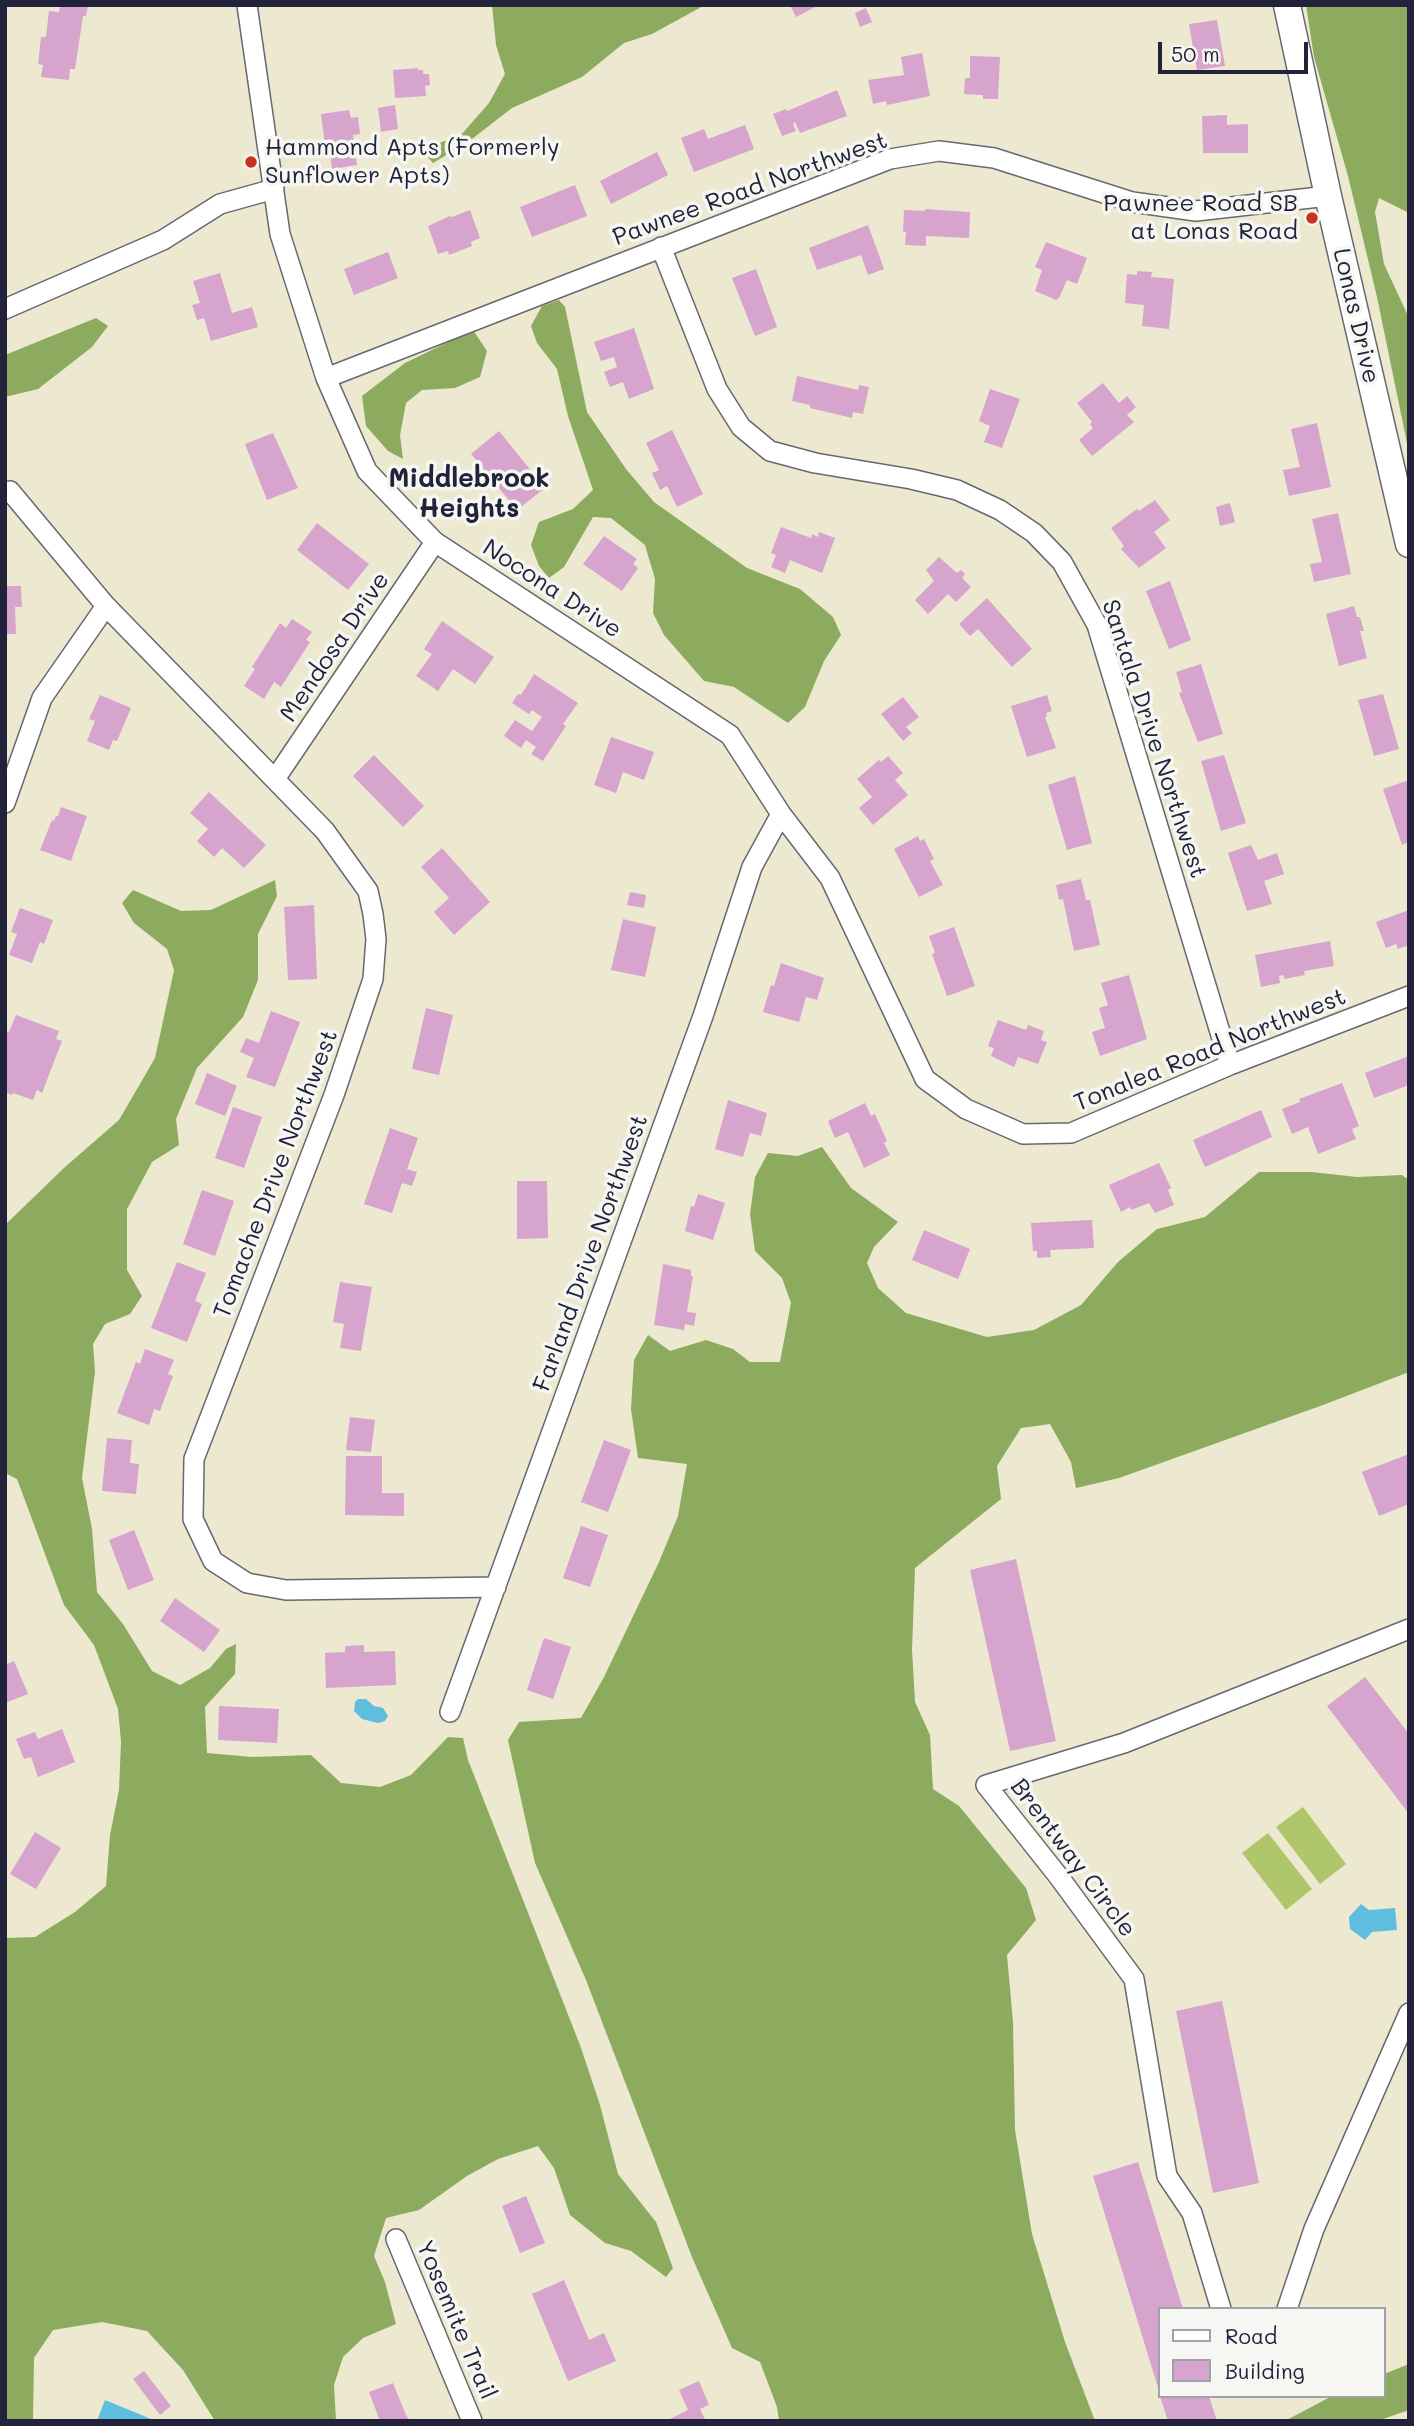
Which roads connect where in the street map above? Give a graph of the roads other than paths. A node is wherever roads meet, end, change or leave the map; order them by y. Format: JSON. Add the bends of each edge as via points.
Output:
{"nodes":[{"id":1,"x":247,"y":5,"type":"edge"},
{"id":2,"x":1287,"y":5,"type":"edge"},
{"id":3,"x":274,"y":189,"type":"junction"},
{"id":4,"x":1328,"y":196,"type":"junction"},
{"id":5,"x":662,"y":247,"type":"junction"},
{"id":6,"x":5,"y":309,"type":"edge"},
{"id":7,"x":327,"y":378,"type":"junction"},
{"id":8,"x":10,"y":491,"type":"dead end"},
{"id":9,"x":435,"y":542,"type":"junction"},
{"id":10,"x":1409,"y":544,"type":"edge"},
{"id":11,"x":106,"y":606,"type":"junction"},
{"id":12,"x":275,"y":779,"type":"junction"},
{"id":13,"x":5,"y":803,"type":"edge"},
{"id":14,"x":781,"y":814,"type":"junction"},
{"id":15,"x":1409,"y":996,"type":"edge"},
{"id":16,"x":1230,"y":1065,"type":"junction"},
{"id":17,"x":496,"y":1587,"type":"junction"},
{"id":18,"x":1409,"y":1629,"type":"edge"},
{"id":19,"x":450,"y":1712,"type":"dead end"},
{"id":20,"x":1409,"y":2013,"type":"edge"},
{"id":21,"x":396,"y":2239,"type":"dead end"},
{"id":22,"x":1220,"y":2307,"type":"edge"},
{"id":23,"x":1288,"y":2307,"type":"edge"},
{"id":24,"x":472,"y":2421,"type":"edge"}],
"edges":[{"from":1,"to":3,"type":"street","name":"Nocona Drive"},
{"from":2,"to":4,"type":"street","name":"Lonas Drive"},
{"from":3,"to":6,"type":"street","via":[[220,204],[163,240]]},
{"from":3,"to":7,"type":"street","name":"Nocona Drive","via":[[280,234]]},
{"from":4,"to":5,"type":"street","name":"Pawnee Road Northwest","via":[[1196,211],[1132,202],[994,158],[939,151],[890,159]]},
{"from":4,"to":10,"type":"street","name":"Lonas Drive"},
{"from":5,"to":7,"type":"street","name":"Pawnee Road Northwest"},
{"from":5,"to":16,"type":"street","name":"Santala Drive Northwest","via":[[717,388],[741,427],[770,451],[957,490],[1000,510],[1034,533],[1062,562],[1097,625]]},
{"from":7,"to":9,"type":"street","name":"Nocona Drive","via":[[367,471]]},
{"from":8,"to":11,"type":"street","name":"Tomache Drive Northwest"},
{"from":9,"to":12,"type":"street","name":"Mendosa Drive"},
{"from":9,"to":14,"type":"street","name":"Nocona Drive","via":[[730,734]]},
{"from":11,"to":12,"type":"street","name":"Tomache Drive Northwest"},
{"from":11,"to":13,"type":"street","via":[[42,698]]},
{"from":12,"to":17,"type":"street","name":"Tomache Drive Northwest","via":[[324,831],[368,891],[376,939],[373,979],[334,1095],[194,1459],[193,1519],[213,1561],[247,1583],[286,1590]]},
{"from":14,"to":16,"type":"street","name":"Tonalea Road Northwest","via":[[830,878],[925,1079],[965,1109],[1024,1134],[1070,1133]]},
{"from":14,"to":17,"type":"street","name":"Farland Drive Northwest","via":[[752,867],[704,1016]]},
{"from":15,"to":16,"type":"street","name":"Tonalea Road Northwest"},
{"from":17,"to":19,"type":"street","name":"Farland Drive Northwest"},
{"from":18,"to":22,"type":"street","name":"Brentway Circle","via":[[1124,1743],[986,1785],[1134,1979],[1167,2176],[1192,2213]]},
{"from":20,"to":23,"type":"street","via":[[1314,2228]]},
{"from":21,"to":24,"type":"street","name":"Yosemite Trail"}]}
